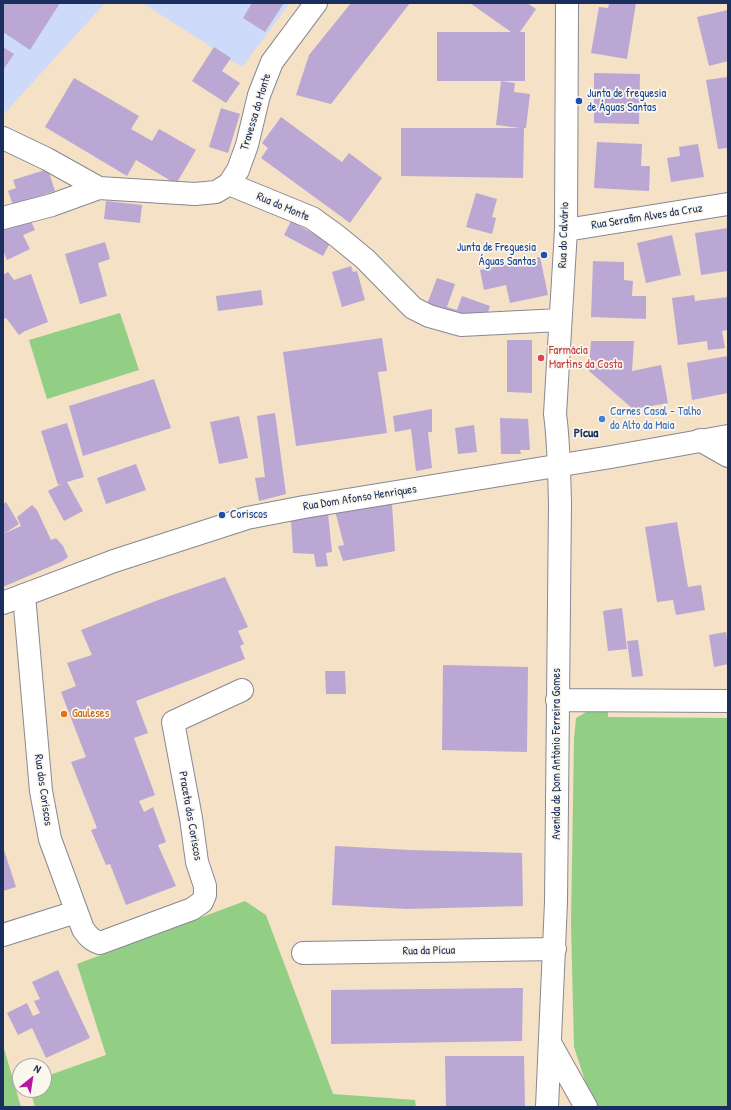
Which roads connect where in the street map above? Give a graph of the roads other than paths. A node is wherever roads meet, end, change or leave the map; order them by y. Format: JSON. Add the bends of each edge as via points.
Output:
{"nodes":[{"id":1,"x":316,"y":3,"type":"edge"},
{"id":2,"x":567,"y":3,"type":"edge"},
{"id":3,"x":3,"y":138,"type":"edge"},
{"id":4,"x":229,"y":184,"type":"junction"},
{"id":5,"x":99,"y":188,"type":"junction"},
{"id":6,"x":728,"y":204,"type":"edge"},
{"id":7,"x":3,"y":218,"type":"edge"},
{"id":8,"x":566,"y":230,"type":"junction"},
{"id":9,"x":560,"y":320,"type":"junction"},
{"id":10,"x":728,"y":436,"type":"edge"},
{"id":11,"x":700,"y":440,"type":"junction"},
{"id":12,"x":728,"y":456,"type":"edge"},
{"id":13,"x":559,"y":466,"type":"junction"},
{"id":14,"x":24,"y":595,"type":"junction"},
{"id":15,"x":3,"y":603,"type":"edge"},
{"id":16,"x":242,"y":690,"type":"dead end"},
{"id":17,"x":557,"y":700,"type":"junction"},
{"id":18,"x":728,"y":701,"type":"edge"},
{"id":19,"x":76,"y":912,"type":"junction"},
{"id":20,"x":126,"y":933,"type":"joint"},
{"id":21,"x":3,"y":935,"type":"edge"},
{"id":22,"x":555,"y":949,"type":"junction"},
{"id":23,"x":303,"y":954,"type":"dead end"},
{"id":24,"x":550,"y":1042,"type":"junction"},
{"id":25,"x":547,"y":1107,"type":"edge"},
{"id":26,"x":586,"y":1107,"type":"edge"}],
"edges":[{"from":1,"to":4,"type":"street","name":"Travessa do Monte","via":[[272,62],[259,95],[247,145],[238,170]]},
{"from":2,"to":8,"type":"street","name":"Rua do Calvário"},
{"from":3,"to":5,"type":"street"},
{"from":4,"to":5,"type":"street","via":[[216,192],[195,194]]},
{"from":4,"to":9,"type":"street","name":"Rua do Monte","via":[[312,218],[365,259],[413,308],[429,316],[461,325]]},
{"from":5,"to":7,"type":"street","via":[[52,205]]},
{"from":6,"to":8,"type":"street","name":"Rua Serafim Alves da Cruz"},
{"from":8,"to":9,"type":"street","name":"Rua do Calvário"},
{"from":9,"to":13,"type":"street","name":"Rua do Calvário","via":[[555,414]]},
{"from":10,"to":11,"type":"street","name":"Rua Dom Afonso Henriques"},
{"from":11,"to":12,"type":"street"},
{"from":11,"to":13,"type":"street","name":"Rua Dom Afonso Henriques"},
{"from":13,"to":14,"type":"street","name":"Rua Dom Afonso Henriques","via":[[247,518],[114,561]]},
{"from":13,"to":17,"type":"street","name":"Avenida de Dom António Ferreira Gomes"},
{"from":14,"to":15,"type":"street","name":"Rua Dom Afonso Henriques"},
{"from":14,"to":19,"type":"street","name":"Rua dos Coriscos","via":[[41,791],[50,839]]},
{"from":16,"to":20,"type":"street","name":"Praceta dos Coriscos","via":[[173,722],[197,862],[205,886],[202,902],[192,909]]},
{"from":17,"to":18,"type":"street"},
{"from":17,"to":22,"type":"street","name":"Avenida de Dom António Ferreira Gomes"},
{"from":19,"to":20,"type":"street","name":"Rua dos Coriscos","via":[[83,929],[94,941],[100,942]]},
{"from":19,"to":21,"type":"street"},
{"from":22,"to":23,"type":"street","name":"Rua da Pícua"},
{"from":22,"to":24,"type":"street","name":"Avenida de Dom António Ferreira Gomes"},
{"from":24,"to":25,"type":"street","name":"Avenida de Dom António Ferreira Gomes"},
{"from":24,"to":26,"type":"street"}]}
